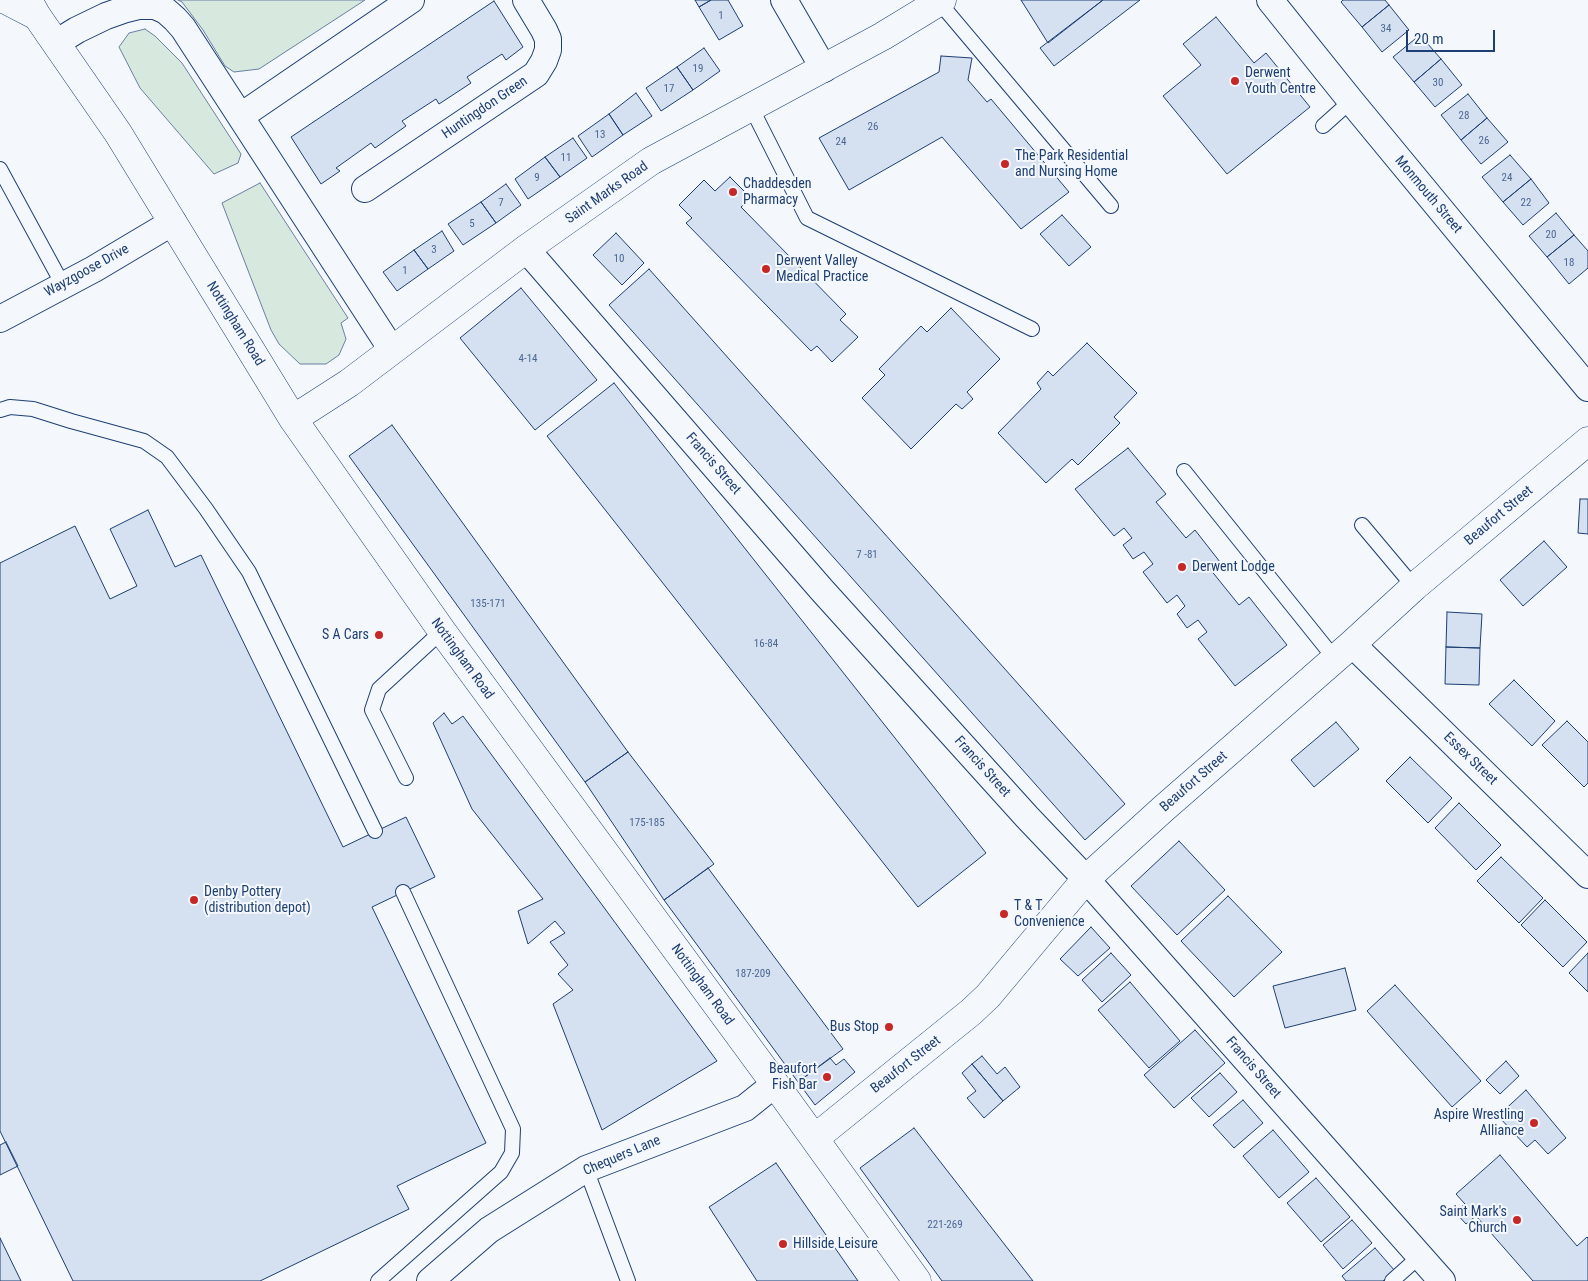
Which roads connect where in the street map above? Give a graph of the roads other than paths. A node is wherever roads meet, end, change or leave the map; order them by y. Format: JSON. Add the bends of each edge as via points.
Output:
{"nodes":[{"id":1,"x":6,"y":0,"type":"edge"},
{"id":2,"x":411,"y":0,"type":"edge"},
{"id":3,"x":526,"y":0,"type":"edge"},
{"id":4,"x":784,"y":0,"type":"edge"},
{"id":5,"x":1270,"y":0,"type":"edge"},
{"id":6,"x":940,"y":1,"type":"edge"},
{"id":7,"x":33,"y":8,"type":"edge"},
{"id":8,"x":56,"y":43,"type":"junction"},
{"id":9,"x":824,"y":69,"type":"junction"},
{"id":10,"x":1350,"y":102,"type":"junction"},
{"id":11,"x":751,"y":107,"type":"junction"},
{"id":12,"x":241,"y":116,"type":"junction"},
{"id":13,"x":1323,"y":126,"type":"dead end"},
{"id":14,"x":0,"y":169,"type":"edge"},
{"id":15,"x":365,"y":189,"type":"dead end"},
{"id":16,"x":1111,"y":206,"type":"dead end"},
{"id":17,"x":173,"y":222,"type":"junction"},
{"id":18,"x":526,"y":249,"type":"junction"},
{"id":19,"x":62,"y":285,"type":"junction"},
{"id":20,"x":0,"y":318,"type":"edge"},
{"id":21,"x":1032,"y":329,"type":"dead end"},
{"id":22,"x":392,"y":350,"type":"junction"},
{"id":23,"x":1588,"y":388,"type":"edge"},
{"id":24,"x":0,"y":410,"type":"edge"},
{"id":25,"x":293,"y":419,"type":"junction"},
{"id":26,"x":1588,"y":441,"type":"edge"},
{"id":27,"x":1184,"y":471,"type":"dead end"},
{"id":28,"x":1362,"y":525,"type":"dead end"},
{"id":29,"x":1414,"y":587,"type":"junction"},
{"id":30,"x":442,"y":632,"type":"junction"},
{"id":31,"x":1344,"y":651,"type":"junction"},
{"id":32,"x":406,"y":778,"type":"dead end"},
{"id":33,"x":375,"y":831,"type":"dead end"},
{"id":34,"x":1588,"y":875,"type":"edge"},
{"id":35,"x":1086,"y":878,"type":"junction"},
{"id":36,"x":403,"y":892,"type":"dead end"},
{"id":37,"x":775,"y":1084,"type":"junction"},
{"id":38,"x":814,"y":1138,"type":"junction"},
{"id":39,"x":586,"y":1168,"type":"junction"},
{"id":40,"x":1420,"y":1256,"type":"junction"},
{"id":41,"x":378,"y":1281,"type":"edge"},
{"id":42,"x":430,"y":1281,"type":"edge"},
{"id":43,"x":628,"y":1281,"type":"edge"},
{"id":44,"x":917,"y":1281,"type":"edge"},
{"id":45,"x":1392,"y":1281,"type":"edge"},
{"id":46,"x":1442,"y":1281,"type":"edge"}],
"edges":[{"from":1,"to":7,"type":"street","name":"Nottingham Road"},
{"from":2,"to":12,"type":"street"},
{"from":3,"to":15,"type":"street","name":"Huntingdon Green","via":[[548,40],[544,62],[536,74]]},
{"from":4,"to":9,"type":"street"},
{"from":5,"to":10,"type":"street","name":"Monmouth Street"},
{"from":6,"to":9,"type":"street","name":"Saint Marks Road"},
{"from":6,"to":16,"type":"lane"},
{"from":7,"to":8,"type":"street","name":"Nottingham Road"},
{"from":8,"to":12,"type":"street","via":[[123,10],[154,6],[175,18],[183,28]]},
{"from":8,"to":17,"type":"street","name":"Nottingham Road","via":[[118,133]]},
{"from":9,"to":11,"type":"street","name":"Saint Marks Road"},
{"from":10,"to":13,"type":"lane"},
{"from":10,"to":23,"type":"street","name":"Monmouth Street"},
{"from":11,"to":18,"type":"street","name":"Saint Marks Road","via":[[651,161]]},
{"from":11,"to":21,"type":"lane","via":[[807,218]]},
{"from":12,"to":22,"type":"street"},
{"from":14,"to":19,"type":"lane"},
{"from":17,"to":19,"type":"street","name":"Wayzgoose Drive"},
{"from":17,"to":25,"type":"street","name":"Nottingham Road"},
{"from":18,"to":22,"type":"street","name":"Saint Marks Road"},
{"from":18,"to":35,"type":"street","name":"Francis Street","via":[[821,589],[1026,817]]},
{"from":19,"to":20,"type":"street","name":"Wayzgoose Drive"},
{"from":22,"to":25,"type":"street","name":"Saint Marks Road"},
{"from":24,"to":33,"type":"lane","via":[[10,407],[33,409],[144,441],[167,457],[249,572]]},
{"from":25,"to":30,"type":"street","name":"Nottingham Road"},
{"from":26,"to":29,"type":"street","name":"Beaufort Street"},
{"from":27,"to":31,"type":"lane"},
{"from":28,"to":29,"type":"lane"},
{"from":29,"to":31,"type":"street","name":"Beaufort Street"},
{"from":30,"to":32,"type":"lane","via":[[378,689],[372,710]]},
{"from":30,"to":37,"type":"street","name":"Nottingham Road"},
{"from":31,"to":34,"type":"street","name":"Essex Street"},
{"from":31,"to":35,"type":"street","name":"Beaufort Street"},
{"from":35,"to":38,"type":"street","name":"Beaufort Street","via":[[988,996],[952,1029]]},
{"from":35,"to":40,"type":"street","name":"Francis Street"},
{"from":36,"to":41,"type":"lane","via":[[514,1129],[512,1153],[501,1172]]},
{"from":37,"to":38,"type":"street","name":"Nottingham Road"},
{"from":37,"to":39,"type":"street","name":"Chequers Lane","via":[[745,1108]]},
{"from":38,"to":44,"type":"street","name":"Nottingham Road"},
{"from":39,"to":42,"type":"street","name":"Chequers Lane","via":[[489,1230]]},
{"from":39,"to":43,"type":"lane"},
{"from":40,"to":45,"type":"lane"},
{"from":40,"to":46,"type":"street","name":"Francis Street"}]}
